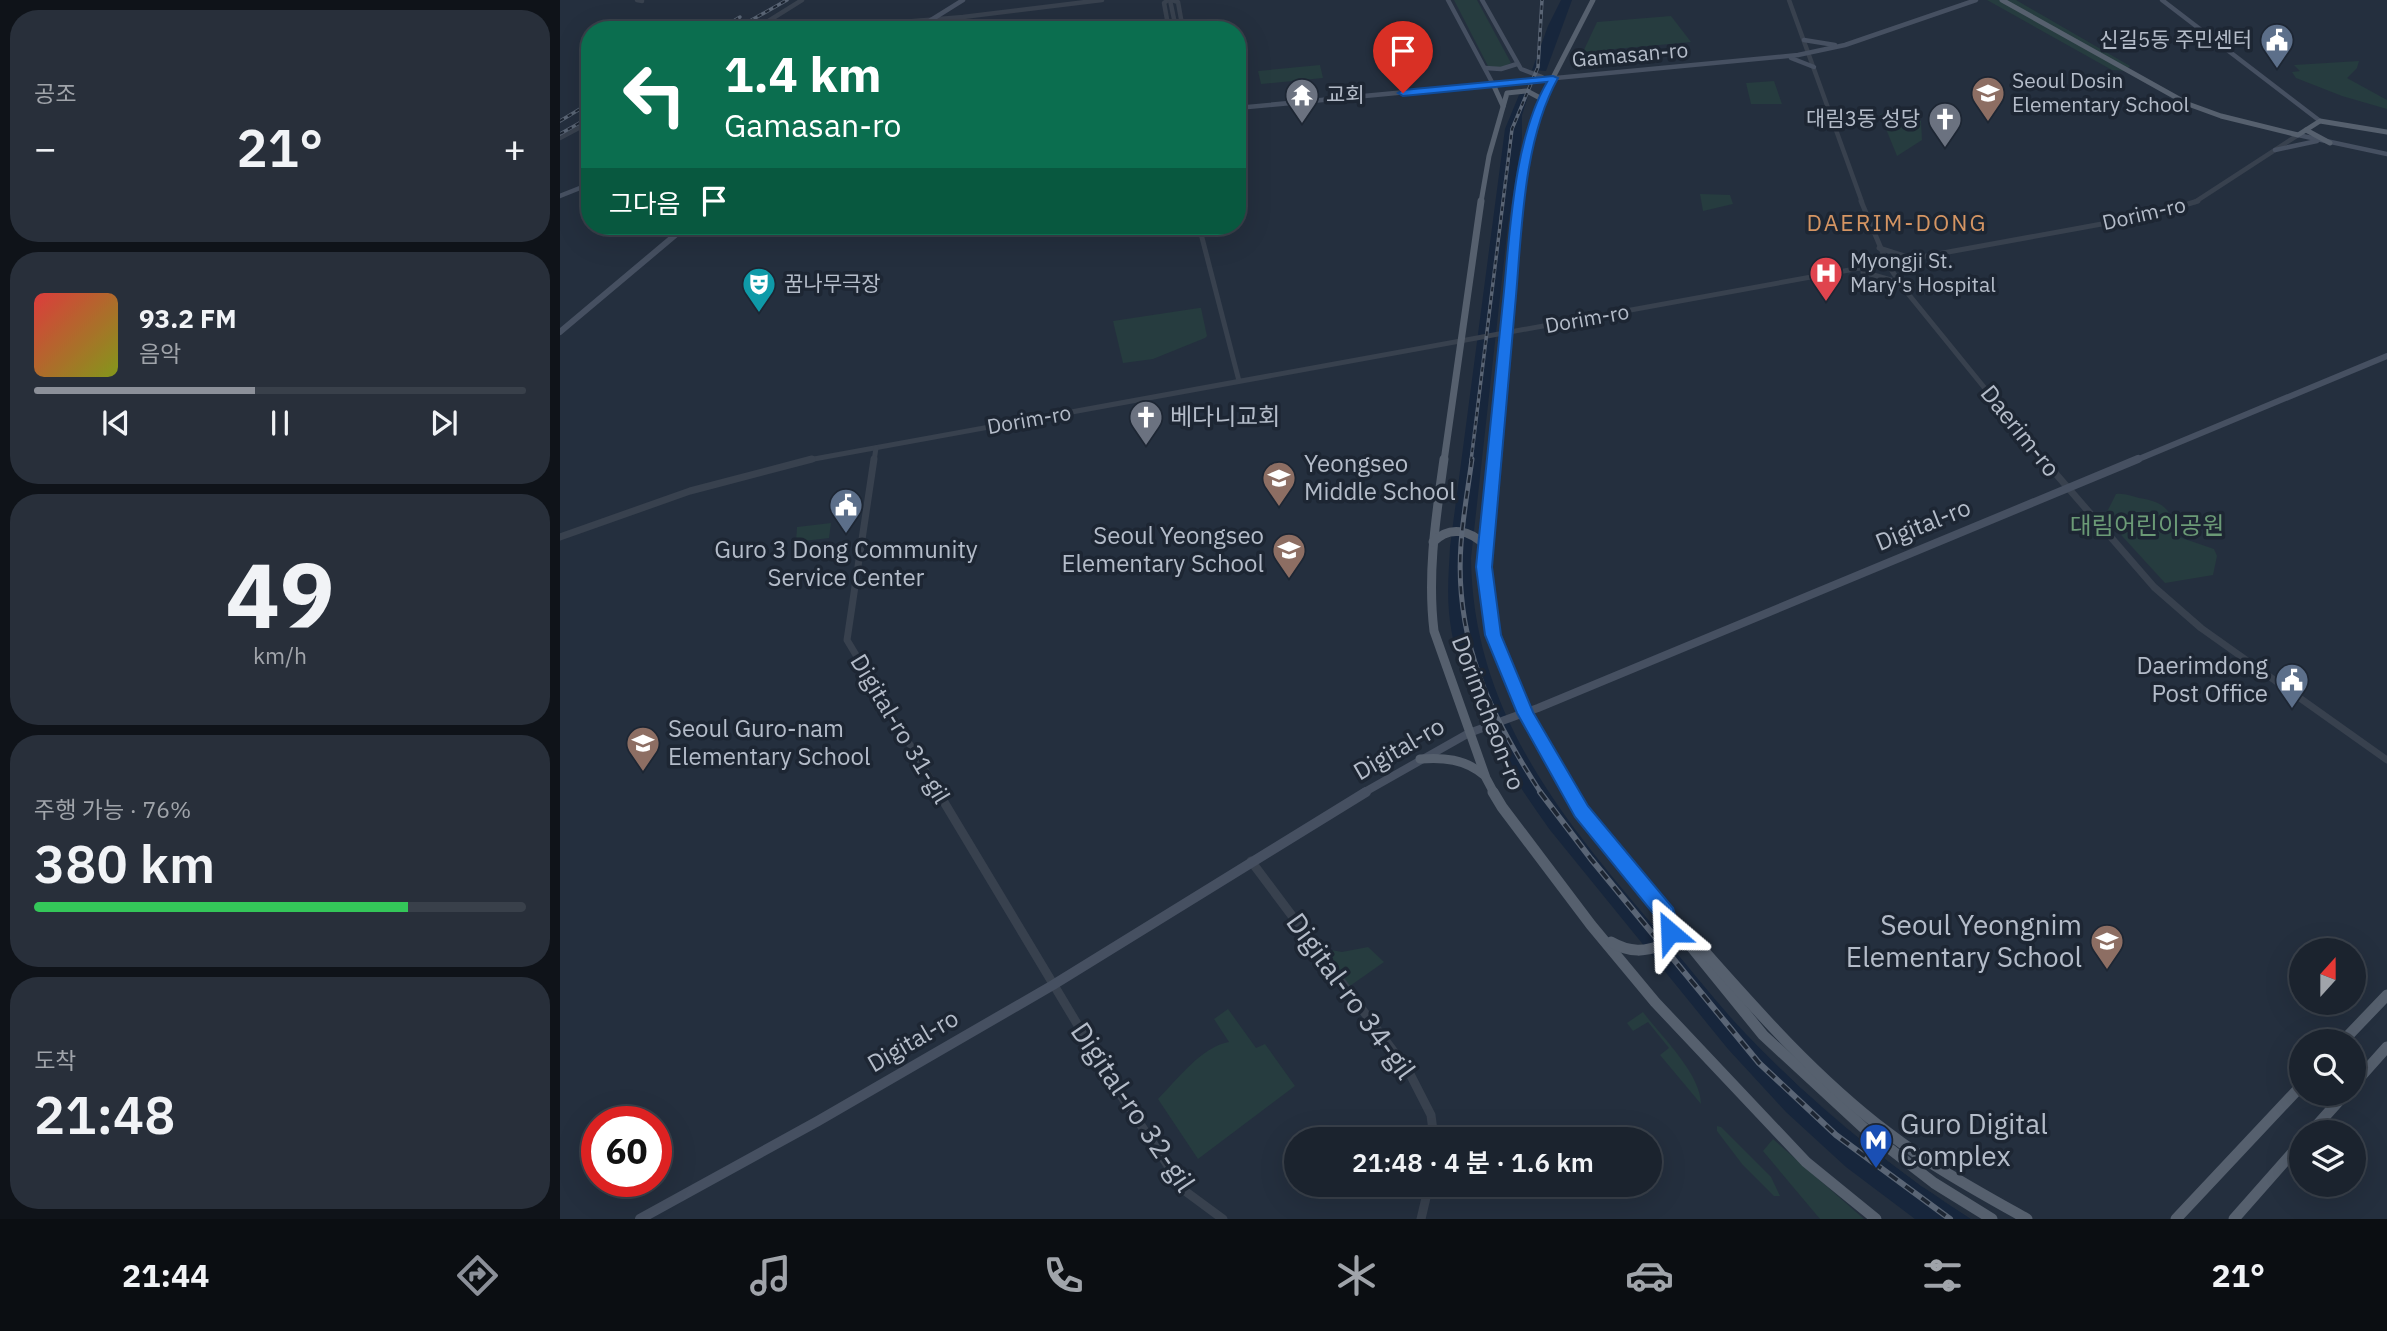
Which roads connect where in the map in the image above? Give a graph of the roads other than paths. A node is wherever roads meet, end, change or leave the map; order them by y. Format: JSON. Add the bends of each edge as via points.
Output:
{"nodes":[{"id":1,"x":802,"y":0,"type":"edge"},
{"id":2,"x":956,"y":0,"type":"edge"},
{"id":3,"x":963,"y":0,"type":"edge"},
{"id":4,"x":1102,"y":0,"type":"edge"},
{"id":5,"x":1172,"y":0,"type":"edge"},
{"id":6,"x":1448,"y":0,"type":"edge"},
{"id":7,"x":1482,"y":0,"type":"edge"},
{"id":8,"x":1593,"y":0,"type":"edge"},
{"id":9,"x":1789,"y":0,"type":"edge"},
{"id":10,"x":1976,"y":0,"type":"edge"},
{"id":11,"x":2001,"y":0,"type":"edge"},
{"id":12,"x":2162,"y":0,"type":"edge"},
{"id":13,"x":1174,"y":19,"type":"dead end"},
{"id":14,"x":928,"y":20,"type":"junction"},
{"id":15,"x":770,"y":21,"type":"edge"},
{"id":16,"x":916,"y":21,"type":"edge"},
{"id":17,"x":1167,"y":21,"type":"edge"},
{"id":18,"x":1182,"y":21,"type":"edge"},
{"id":19,"x":1804,"y":40,"type":"junction"},
{"id":20,"x":1841,"y":46,"type":"junction"},
{"id":21,"x":1809,"y":53,"type":"junction"},
{"id":22,"x":1782,"y":57,"type":"junction"},
{"id":23,"x":1517,"y":64,"type":"junction"},
{"id":24,"x":1814,"y":67,"type":"junction"},
{"id":25,"x":1486,"y":70,"type":"junction"},
{"id":26,"x":1553,"y":78,"type":"junction"},
{"id":27,"x":1493,"y":84,"type":"junction"},
{"id":28,"x":1469,"y":86,"type":"junction"},
{"id":29,"x":1497,"y":93,"type":"junction"},
{"id":30,"x":1542,"y":99,"type":"junction"},
{"id":31,"x":1503,"y":106,"type":"junction"},
{"id":32,"x":1246,"y":107,"type":"edge"},
{"id":33,"x":2320,"y":121,"type":"junction"},
{"id":34,"x":2348,"y":125,"type":"junction"},
{"id":35,"x":581,"y":127,"type":"edge"},
{"id":36,"x":2306,"y":129,"type":"junction"},
{"id":37,"x":2277,"y":131,"type":"junction"},
{"id":38,"x":2387,"y":132,"type":"edge"},
{"id":39,"x":2298,"y":135,"type":"junction"},
{"id":40,"x":560,"y":138,"type":"edge"},
{"id":41,"x":2320,"y":140,"type":"junction"},
{"id":42,"x":2287,"y":142,"type":"junction"},
{"id":43,"x":2330,"y":142,"type":"junction"},
{"id":44,"x":2275,"y":149,"type":"junction"},
{"id":45,"x":2387,"y":154,"type":"edge"},
{"id":46,"x":581,"y":188,"type":"edge"},
{"id":47,"x":560,"y":196,"type":"edge"},
{"id":48,"x":675,"y":235,"type":"edge"},
{"id":49,"x":1201,"y":235,"type":"edge"},
{"id":50,"x":1880,"y":248,"type":"junction"},
{"id":51,"x":1918,"y":260,"type":"junction"},
{"id":52,"x":1888,"y":265,"type":"junction"},
{"id":53,"x":1855,"y":271,"type":"junction"},
{"id":54,"x":1901,"y":284,"type":"junction"},
{"id":55,"x":560,"y":332,"type":"edge"},
{"id":56,"x":1503,"y":334,"type":"junction"},
{"id":57,"x":1461,"y":341,"type":"junction"},
{"id":58,"x":2387,"y":356,"type":"edge"},
{"id":59,"x":1239,"y":381,"type":"junction"},
{"id":60,"x":876,"y":448,"type":"junction"},
{"id":61,"x":2067,"y":489,"type":"junction"},
{"id":62,"x":560,"y":537,"type":"edge"},
{"id":63,"x":1434,"y":540,"type":"junction"},
{"id":64,"x":1484,"y":544,"type":"junction"},
{"id":65,"x":1521,"y":715,"type":"junction"},
{"id":66,"x":1473,"y":732,"type":"junction"},
{"id":67,"x":1420,"y":759,"type":"junction"},
{"id":68,"x":2387,"y":760,"type":"edge"},
{"id":69,"x":1486,"y":778,"type":"junction"},
{"id":70,"x":1619,"y":857,"type":"junction"},
{"id":71,"x":1251,"y":861,"type":"junction"},
{"id":72,"x":1666,"y":915,"type":"junction"},
{"id":73,"x":1603,"y":938,"type":"junction"},
{"id":74,"x":1053,"y":985,"type":"junction"},
{"id":75,"x":2387,"y":995,"type":"edge"},
{"id":76,"x":2354,"y":1029,"type":"edge"},
{"id":77,"x":2387,"y":1046,"type":"edge"},
{"id":78,"x":2366,"y":1070,"type":"edge"},
{"id":79,"x":2289,"y":1099,"type":"edge"},
{"id":80,"x":2334,"y":1106,"type":"edge"},
{"id":81,"x":2322,"y":1120,"type":"edge"},
{"id":82,"x":1432,"y":1127,"type":"edge"},
{"id":83,"x":2289,"y":1157,"type":"edge"},
{"id":84,"x":1426,"y":1197,"type":"edge"},
{"id":85,"x":640,"y":1219,"type":"edge"},
{"id":86,"x":1223,"y":1219,"type":"edge"},
{"id":87,"x":1421,"y":1219,"type":"edge"},
{"id":88,"x":1876,"y":1219,"type":"edge"},
{"id":89,"x":1992,"y":1219,"type":"edge"},
{"id":90,"x":2027,"y":1219,"type":"edge"},
{"id":91,"x":2176,"y":1219,"type":"edge"},
{"id":92,"x":2234,"y":1219,"type":"edge"}],
"edges":[{"from":1,"to":15,"type":"street"},
{"from":2,"to":14,"type":"main road"},
{"from":3,"to":14,"type":"main road"},
{"from":4,"to":14,"type":"street"},
{"from":5,"to":13,"type":"street"},
{"from":5,"to":17,"type":"street","via":[[1164,3]]},
{"from":5,"to":18,"type":"street","via":[[1178,2]]},
{"from":6,"to":25,"type":"main road"},
{"from":7,"to":23,"type":"main road"},
{"from":8,"to":26,"type":"main road","name":"Dorimcheon-ro"},
{"from":9,"to":19,"type":"street","name":"Daerim-ro"},
{"from":10,"to":20,"type":"main road","name":"Gamasan-ro"},
{"from":11,"to":37,"type":"main road","via":[[2188,104]]},
{"from":12,"to":33,"type":"main road"},
{"from":14,"to":16,"type":"street"},
{"from":19,"to":20,"type":"main road"},
{"from":19,"to":21,"type":"street","name":"Daerim-ro"},
{"from":20,"to":21,"type":"main road","name":"Gamasan-ro"},
{"from":21,"to":22,"type":"main road","name":"Gamasan-ro"},
{"from":21,"to":24,"type":"street","name":"Daerim-ro"},
{"from":22,"to":24,"type":"main road"},
{"from":22,"to":26,"type":"main road","name":"Gamasan-ro"},
{"from":23,"to":25,"type":"main road"},
{"from":23,"to":26,"type":"main road","via":[[1525,72]]},
{"from":23,"to":27,"type":"main road","via":[[1508,77]]},
{"from":24,"to":50,"type":"street","name":"Daerim-ro"},
{"from":25,"to":27,"type":"main road"},
{"from":25,"to":28,"type":"main road","via":[[1480,82]]},
{"from":26,"to":27,"type":"main road","name":"Gamasan-ro"},
{"from":26,"to":30,"type":"main road","name":"Dorimcheon-ro"},
{"from":27,"to":28,"type":"main road","name":"Gamasan-ro"},
{"from":27,"to":29,"type":"main road"},
{"from":28,"to":29,"type":"main road"},
{"from":28,"to":32,"type":"main road","name":"Gamasan-ro"},
{"from":29,"to":31,"type":"main road"},
{"from":30,"to":31,"type":"main road","via":[[1516,90],[1506,95]]},
{"from":30,"to":56,"type":"main road","name":"Dorimcheon-ro","via":[[1518,212]]},
{"from":31,"to":57,"type":"main road","name":"Dorimcheon-ro","via":[[1489,156]]},
{"from":33,"to":34,"type":"main road"},
{"from":33,"to":36,"type":"main road","name":"Dorim-ro"},
{"from":34,"to":36,"type":"main road"},
{"from":34,"to":38,"type":"main road"},
{"from":35,"to":40,"type":"street"},
{"from":36,"to":39,"type":"main road","name":"Dorim-ro"},
{"from":36,"to":43,"type":"main road"},
{"from":37,"to":39,"type":"main road"},
{"from":37,"to":42,"type":"main road"},
{"from":39,"to":41,"type":"main road"},
{"from":39,"to":42,"type":"street","name":"Dorim-ro"},
{"from":41,"to":43,"type":"main road"},
{"from":41,"to":44,"type":"main road"},
{"from":42,"to":44,"type":"street","name":"Dorim-ro"},
{"from":43,"to":45,"type":"main road"},
{"from":44,"to":51,"type":"street","name":"Dorim-ro","via":[[2184,206]]},
{"from":46,"to":47,"type":"main road"},
{"from":48,"to":55,"type":"main road"},
{"from":49,"to":59,"type":"street"},
{"from":50,"to":51,"type":"street"},
{"from":50,"to":52,"type":"street","name":"Daerim-ro"},
{"from":51,"to":52,"type":"street","name":"Dorim-ro"},
{"from":52,"to":53,"type":"street","name":"Dorim-ro"},
{"from":52,"to":54,"type":"street","name":"Daerim-ro"},
{"from":53,"to":54,"type":"street"},
{"from":53,"to":56,"type":"street","name":"Dorim-ro"},
{"from":54,"to":61,"type":"street","name":"Daerim-ro"},
{"from":56,"to":57,"type":"street","name":"Dorim-ro"},
{"from":56,"to":64,"type":"main road","name":"Dorimcheon-ro"},
{"from":57,"to":59,"type":"street","name":"Dorim-ro"},
{"from":57,"to":63,"type":"main road","name":"Dorimcheon-ro"},
{"from":58,"to":61,"type":"main road","name":"Digital-ro"},
{"from":59,"to":60,"type":"street","name":"Dorim-ro"},
{"from":60,"to":62,"type":"street","name":"Dorim-ro","via":[[728,480]]},
{"from":60,"to":74,"type":"street","name":"Digital-ro 31-gil","via":[[847,640]]},
{"from":61,"to":65,"type":"main road","name":"Digital-ro"},
{"from":61,"to":68,"type":"street","name":"Daerim-ro","via":[[2183,614]]},
{"from":63,"to":64,"type":"main road","via":[[1449,531],[1461,531],[1472,533]]},
{"from":63,"to":66,"type":"main road","name":"Dorimcheon-ro","via":[[1434,632]]},
{"from":64,"to":65,"type":"main road","name":"Dorimcheon-ro","via":[[1493,635]]},
{"from":65,"to":66,"type":"main road","name":"Digital-ro"},
{"from":65,"to":70,"type":"main road","name":"Dorimcheon-ro","via":[[1581,811]]},
{"from":66,"to":67,"type":"main road","name":"Digital-ro"},
{"from":66,"to":69,"type":"main road","name":"Dorimcheon-ro"},
{"from":67,"to":69,"type":"main road","via":[[1465,763]]},
{"from":67,"to":71,"type":"main road","name":"Digital-ro"},
{"from":69,"to":73,"type":"main road","name":"Dorimcheon-ro","via":[[1502,807]]},
{"from":70,"to":72,"type":"main road","name":"Dorimcheon-ro"},
{"from":70,"to":90,"type":"main road","via":[[1776,1031],[1875,1122],[1954,1177]]},
{"from":71,"to":74,"type":"main road","name":"Digital-ro"},
{"from":71,"to":82,"type":"street","name":"Digital-ro 34-gil","via":[[1409,1072],[1429,1108]]},
{"from":72,"to":73,"type":"main road","via":[[1670,932],[1665,944],[1646,953],[1625,951]]},
{"from":72,"to":89,"type":"main road","name":"Dorimcheon-ro","via":[[1763,1035],[1813,1084],[1934,1183]]},
{"from":73,"to":88,"type":"main road","name":"Dorimcheon-ro","via":[[1655,1002],[1806,1162]]},
{"from":74,"to":85,"type":"main road","name":"Digital-ro"},
{"from":74,"to":86,"type":"street","name":"Digital-ro 32-gil","via":[[1185,1191]]},
{"from":75,"to":76,"type":"main road"},
{"from":77,"to":78,"type":"main road"},
{"from":79,"to":91,"type":"main road"},
{"from":80,"to":81,"type":"main road"},
{"from":83,"to":92,"type":"main road"},
{"from":84,"to":87,"type":"street"}]}
